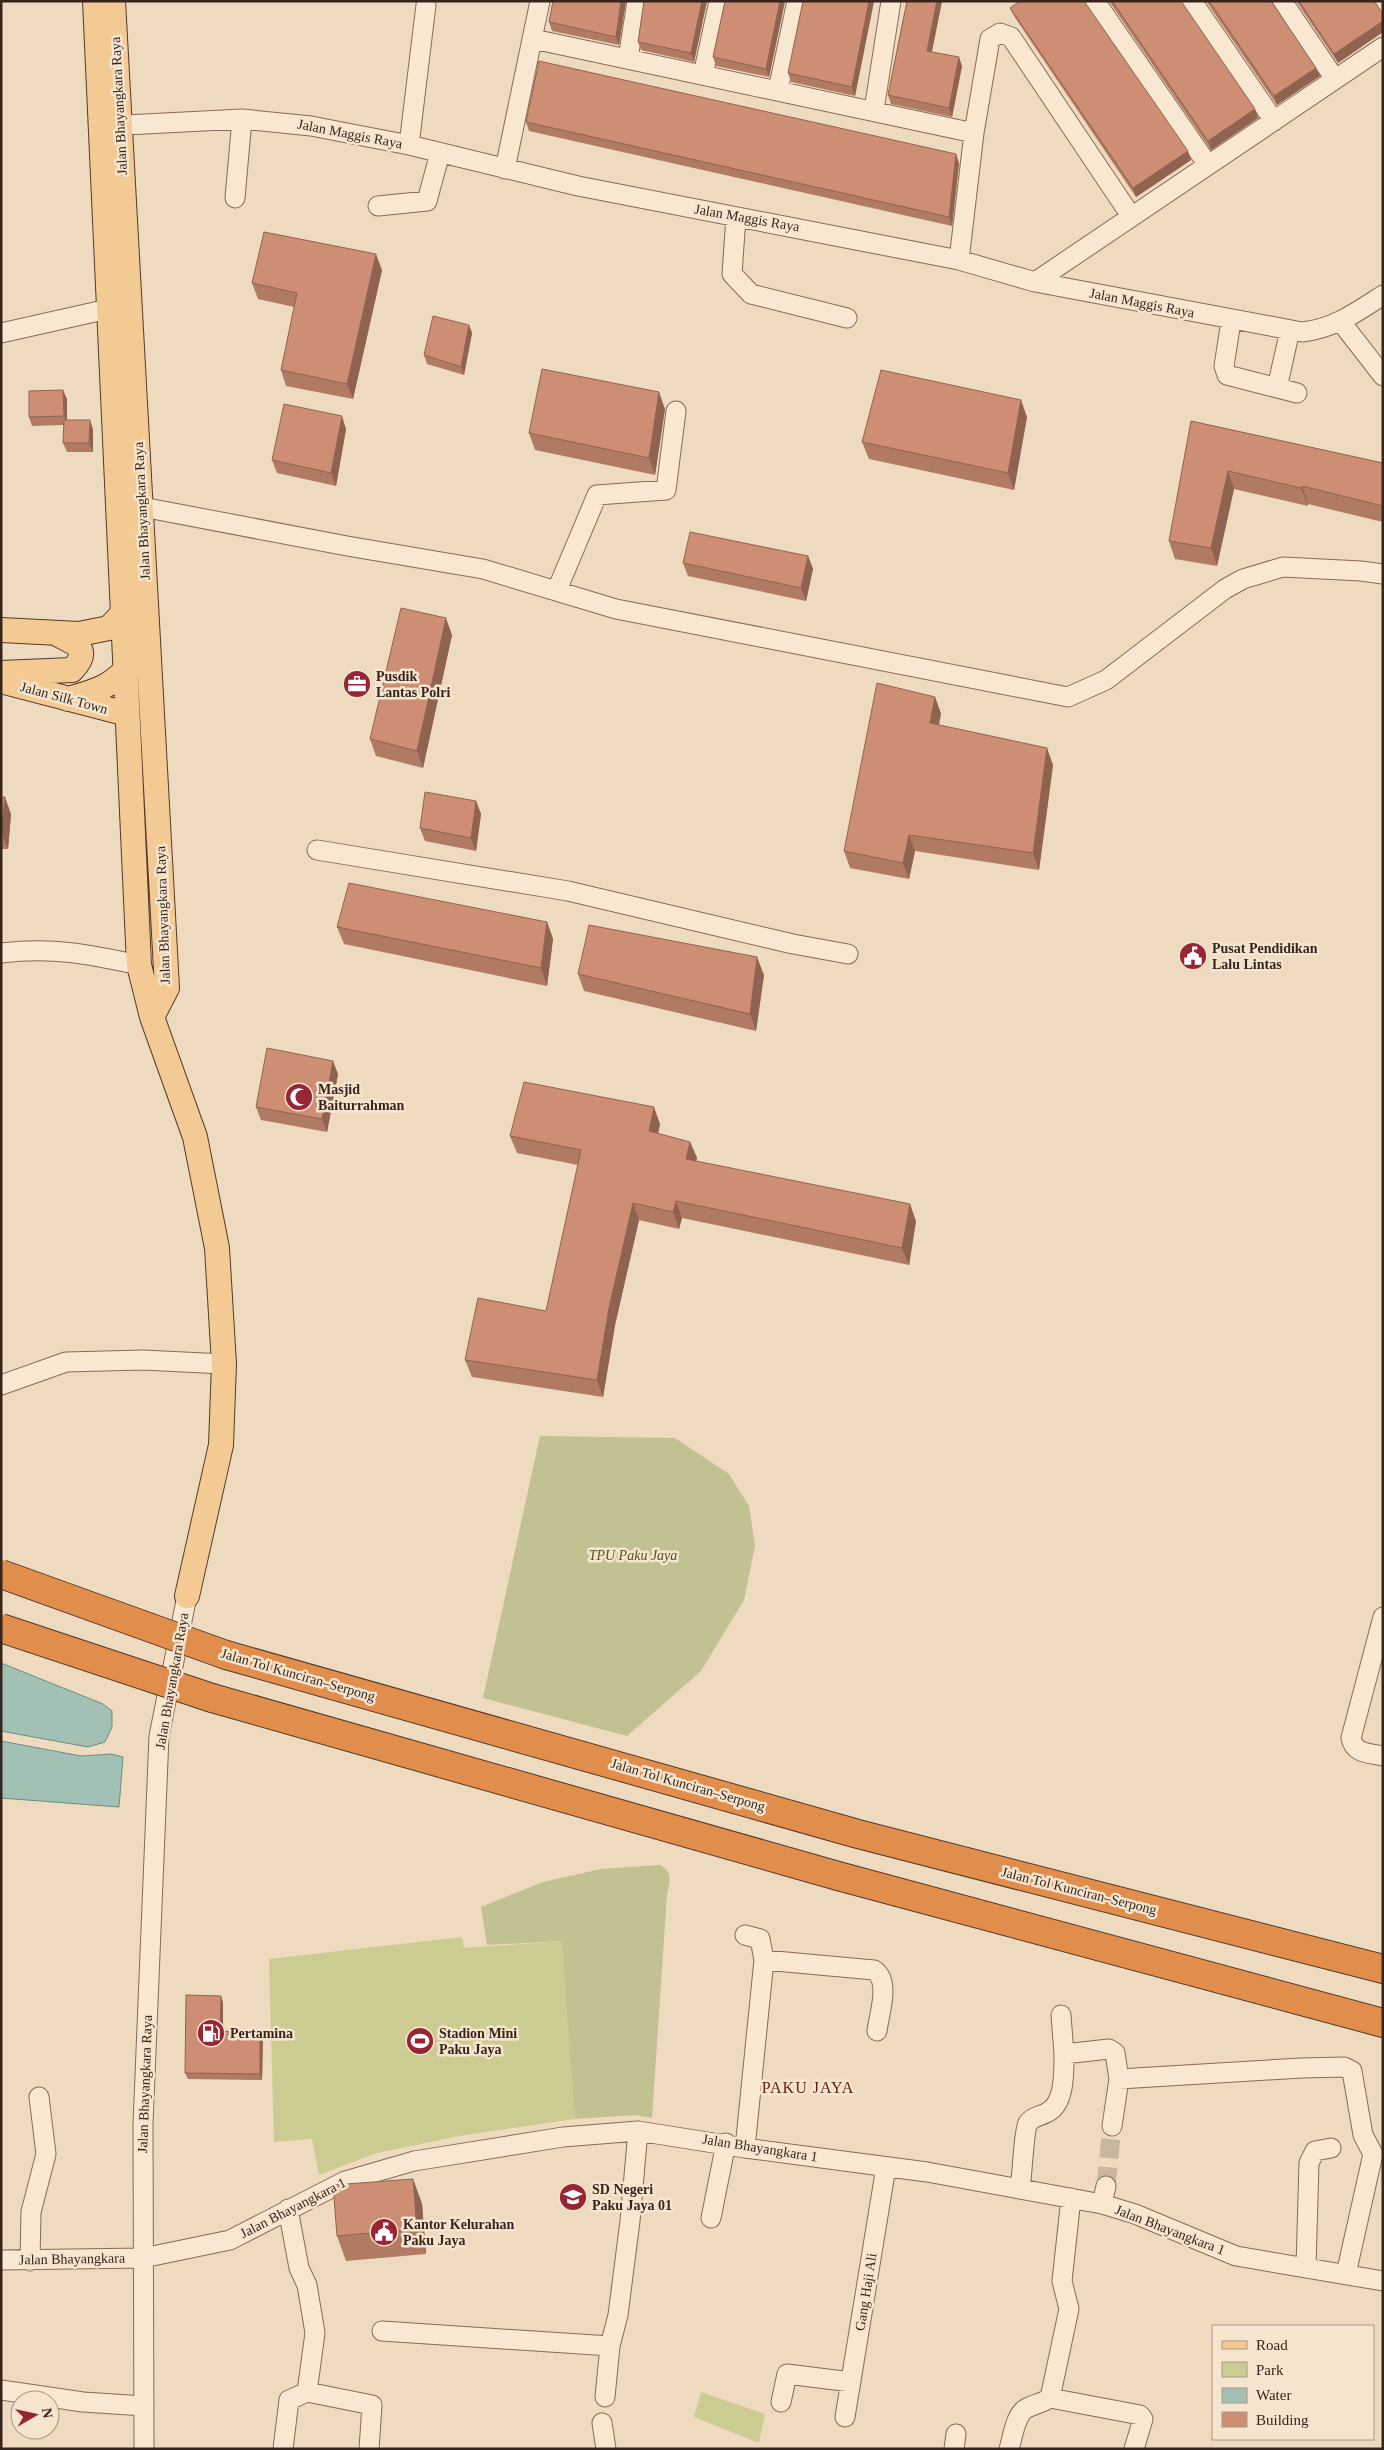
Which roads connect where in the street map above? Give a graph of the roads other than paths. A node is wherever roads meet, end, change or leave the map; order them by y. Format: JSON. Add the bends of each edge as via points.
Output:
{"nodes":[{"id":1,"x":95,"y":1,"type":"edge"},
{"id":2,"x":113,"y":1,"type":"edge"},
{"id":3,"x":540,"y":1,"type":"edge"},
{"id":4,"x":637,"y":1,"type":"edge"},
{"id":5,"x":719,"y":1,"type":"edge"},
{"id":6,"x":797,"y":1,"type":"edge"},
{"id":7,"x":891,"y":1,"type":"edge"},
{"id":8,"x":1095,"y":1,"type":"edge"},
{"id":9,"x":1192,"y":1,"type":"edge"},
{"id":10,"x":1282,"y":1,"type":"edge"},
{"id":11,"x":426,"y":5,"type":"dead end"},
{"id":12,"x":533,"y":39,"type":"junction"},
{"id":13,"x":1383,"y":47,"type":"edge"},
{"id":14,"x":628,"y":59,"type":"junction"},
{"id":15,"x":703,"y":75,"type":"junction"},
{"id":16,"x":1335,"y":79,"type":"junction"},
{"id":17,"x":778,"y":90,"type":"junction"},
{"id":18,"x":874,"y":110,"type":"junction"},
{"id":19,"x":242,"y":119,"type":"junction"},
{"id":20,"x":1274,"y":120,"type":"junction"},
{"id":21,"x":110,"y":126,"type":"junction"},
{"id":22,"x":974,"y":133,"type":"junction"},
{"id":23,"x":409,"y":145,"type":"junction"},
{"id":24,"x":440,"y":153,"type":"junction"},
{"id":25,"x":1208,"y":165,"type":"junction"},
{"id":26,"x":505,"y":169,"type":"junction"},
{"id":27,"x":235,"y":198,"type":"dead end"},
{"id":28,"x":378,"y":206,"type":"dead end"},
{"id":29,"x":1131,"y":216,"type":"junction"},
{"id":30,"x":736,"y":217,"type":"junction"},
{"id":31,"x":116,"y":248,"type":"junction"},
{"id":32,"x":959,"y":260,"type":"junction"},
{"id":33,"x":1035,"y":282,"type":"junction"},
{"id":34,"x":1383,"y":295,"type":"edge"},
{"id":35,"x":108,"y":309,"type":"junction"},
{"id":36,"x":847,"y":318,"type":"dead end"},
{"id":37,"x":1231,"y":321,"type":"junction"},
{"id":38,"x":1341,"y":322,"type":"junction"},
{"id":39,"x":1290,"y":330,"type":"junction"},
{"id":40,"x":1,"y":333,"type":"edge"},
{"id":41,"x":1383,"y":376,"type":"edge"},
{"id":42,"x":1278,"y":388,"type":"junction"},
{"id":43,"x":1297,"y":393,"type":"dead end"},
{"id":44,"x":676,"y":411,"type":"dead end"},
{"id":45,"x":142,"y":507,"type":"junction"},
{"id":46,"x":1383,"y":574,"type":"edge"},
{"id":47,"x":557,"y":590,"type":"junction"},
{"id":48,"x":124,"y":613,"type":"junction"},
{"id":49,"x":1,"y":630,"type":"edge"},
{"id":50,"x":55,"y":633,"type":"junction"},
{"id":51,"x":150,"y":638,"type":"junction"},
{"id":52,"x":126,"y":670,"type":"junction"},
{"id":53,"x":1,"y":673,"type":"edge"},
{"id":54,"x":1,"y":681,"type":"edge"},
{"id":55,"x":66,"y":699,"type":"junction"},
{"id":56,"x":127,"y":714,"type":"junction"},
{"id":57,"x":317,"y":850,"type":"dead end"},
{"id":58,"x":1,"y":953,"type":"edge"},
{"id":59,"x":848,"y":954,"type":"dead end"},
{"id":60,"x":139,"y":965,"type":"junction"},
{"id":61,"x":152,"y":1016,"type":"junction"},
{"id":62,"x":224,"y":1364,"type":"junction"},
{"id":63,"x":1,"y":1385,"type":"edge"},
{"id":64,"x":1,"y":1574,"type":"edge"},
{"id":65,"x":187,"y":1596,"type":"joint"},
{"id":66,"x":1383,"y":1617,"type":"edge"},
{"id":67,"x":1,"y":1628,"type":"edge"},
{"id":68,"x":1383,"y":1756,"type":"edge"},
{"id":69,"x":746,"y":1935,"type":"dead end"},
{"id":70,"x":764,"y":1960,"type":"junction"},
{"id":71,"x":1383,"y":1969,"type":"edge"},
{"id":72,"x":1061,"y":2015,"type":"dead end"},
{"id":73,"x":1383,"y":2023,"type":"edge"},
{"id":74,"x":877,"y":2031,"type":"dead end"},
{"id":75,"x":1064,"y":2054,"type":"junction"},
{"id":76,"x":1119,"y":2079,"type":"junction"},
{"id":77,"x":39,"y":2097,"type":"dead end"},
{"id":78,"x":1112,"y":2126,"type":"tunnel mouth"},
{"id":79,"x":638,"y":2131,"type":"junction"},
{"id":80,"x":726,"y":2143,"type":"junction"},
{"id":81,"x":745,"y":2148,"type":"junction"},
{"id":82,"x":1331,"y":2148,"type":"dead end"},
{"id":83,"x":1378,"y":2151,"type":"edge"},
{"id":84,"x":886,"y":2167,"type":"junction"},
{"id":85,"x":1106,"y":2186,"type":"tunnel mouth"},
{"id":86,"x":1020,"y":2189,"type":"junction"},
{"id":87,"x":1071,"y":2198,"type":"junction"},
{"id":88,"x":1102,"y":2204,"type":"junction"},
{"id":89,"x":288,"y":2209,"type":"junction"},
{"id":90,"x":711,"y":2218,"type":"dead end"},
{"id":91,"x":143,"y":2258,"type":"junction"},
{"id":92,"x":1,"y":2260,"type":"edge"},
{"id":93,"x":30,"y":2261,"type":"junction"},
{"id":94,"x":1306,"y":2268,"type":"junction"},
{"id":95,"x":1346,"y":2274,"type":"junction"},
{"id":96,"x":1383,"y":2281,"type":"edge"},
{"id":97,"x":382,"y":2330,"type":"dead end"},
{"id":98,"x":610,"y":2346,"type":"junction"},
{"id":99,"x":851,"y":2382,"type":"junction"},
{"id":100,"x":1,"y":2390,"type":"edge"},
{"id":101,"x":307,"y":2392,"type":"junction"},
{"id":102,"x":605,"y":2397,"type":"dead end"},
{"id":103,"x":1050,"y":2398,"type":"junction"},
{"id":104,"x":781,"y":2402,"type":"dead end"},
{"id":105,"x":144,"y":2406,"type":"junction"},
{"id":106,"x":845,"y":2417,"type":"dead end"},
{"id":107,"x":602,"y":2423,"type":"dead end"},
{"id":108,"x":144,"y":2449,"type":"edge"},
{"id":109,"x":283,"y":2449,"type":"edge"},
{"id":110,"x":369,"y":2449,"type":"edge"},
{"id":111,"x":606,"y":2449,"type":"edge"},
{"id":112,"x":1008,"y":2449,"type":"edge"},
{"id":113,"x":1134,"y":2449,"type":"edge"}],
"edges":[{"from":1,"to":21,"type":"main road","name":"Jalan Bhayangkara Raya"},
{"from":2,"to":21,"type":"main road","name":"Jalan Bhayangkara Raya"},
{"from":3,"to":12,"type":"street"},
{"from":4,"to":14,"type":"street"},
{"from":5,"to":15,"type":"street"},
{"from":6,"to":17,"type":"street"},
{"from":7,"to":18,"type":"street"},
{"from":8,"to":25,"type":"street"},
{"from":9,"to":20,"type":"street"},
{"from":10,"to":16,"type":"street"},
{"from":11,"to":23,"type":"street"},
{"from":12,"to":14,"type":"street"},
{"from":12,"to":26,"type":"street"},
{"from":13,"to":16,"type":"street"},
{"from":14,"to":15,"type":"street"},
{"from":15,"to":17,"type":"street"},
{"from":16,"to":20,"type":"street"},
{"from":17,"to":18,"type":"street"},
{"from":18,"to":22,"type":"street"},
{"from":19,"to":21,"type":"street","name":"Jalan Maggis Raya"},
{"from":19,"to":23,"type":"street","name":"Jalan Maggis Raya","via":[[292,123]]},
{"from":19,"to":27,"type":"street"},
{"from":20,"to":25,"type":"street"},
{"from":21,"to":31,"type":"main road","name":"Jalan Bhayangkara Raya"},
{"from":22,"to":29,"type":"street","via":[[990,39],[995,34],[1006,34]]},
{"from":22,"to":32,"type":"street"},
{"from":23,"to":24,"type":"street","name":"Jalan Maggis Raya"},
{"from":24,"to":26,"type":"street","name":"Jalan Maggis Raya"},
{"from":24,"to":28,"type":"street","via":[[427,201]]},
{"from":25,"to":29,"type":"street"},
{"from":26,"to":30,"type":"street","name":"Jalan Maggis Raya"},
{"from":29,"to":33,"type":"street"},
{"from":30,"to":32,"type":"street","name":"Jalan Maggis Raya"},
{"from":30,"to":36,"type":"street","via":[[732,274],[751,294]]},
{"from":31,"to":35,"type":"main road","name":"Jalan Bhayangkara Raya"},
{"from":31,"to":45,"type":"main road","name":"Jalan Bhayangkara Raya"},
{"from":32,"to":33,"type":"street","name":"Jalan Maggis Raya"},
{"from":33,"to":37,"type":"street","name":"Jalan Maggis Raya"},
{"from":34,"to":38,"type":"street","name":"Jalan Maggis Raya"},
{"from":35,"to":40,"type":"street"},
{"from":35,"to":48,"type":"main road","name":"Jalan Bhayangkara Raya"},
{"from":37,"to":39,"type":"street","name":"Jalan Maggis Raya"},
{"from":37,"to":42,"type":"street","via":[[1224,371],[1232,377]]},
{"from":38,"to":39,"type":"street","name":"Jalan Maggis Raya","via":[[1317,330]]},
{"from":38,"to":41,"type":"street"},
{"from":39,"to":42,"type":"street"},
{"from":42,"to":43,"type":"street"},
{"from":44,"to":47,"type":"street","via":[[666,490],[596,495]]},
{"from":45,"to":47,"type":"street","via":[[483,569]]},
{"from":45,"to":51,"type":"main road","name":"Jalan Bhayangkara Raya"},
{"from":46,"to":47,"type":"street","via":[[1283,566],[1242,579],[1106,680],[1068,697],[616,609]]},
{"from":48,"to":50,"type":"main road","via":[[109,628],[79,634]]},
{"from":48,"to":52,"type":"main road","name":"Jalan Bhayangkara Raya"},
{"from":49,"to":50,"type":"main road"},
{"from":50,"to":53,"type":"main road","via":[[78,645],[82,652],[79,663],[72,670]]},
{"from":51,"to":52,"type":"main road"},
{"from":51,"to":61,"type":"main road","name":"Jalan Bhayangkara Raya","via":[[167,988]]},
{"from":52,"to":55,"type":"main road","via":[[102,689]]},
{"from":52,"to":56,"type":"main road","name":"Jalan Bhayangkara Raya"},
{"from":54,"to":55,"type":"main road","name":"Jalan Silk Town"},
{"from":55,"to":56,"type":"main road","name":"Jalan Silk Town"},
{"from":56,"to":60,"type":"main road","name":"Jalan Bhayangkara Raya"},
{"from":57,"to":59,"type":"street","via":[[568,891]]},
{"from":58,"to":60,"type":"street","via":[[32,949],[70,951]]},
{"from":60,"to":61,"type":"main road","name":"Jalan Bhayangkara Raya"},
{"from":61,"to":62,"type":"main road","name":"Jalan Bhayangkara Raya","via":[[195,1137],[218,1248]]},
{"from":62,"to":63,"type":"street","via":[[143,1360],[66,1362]]},
{"from":62,"to":65,"type":"main road","name":"Jalan Bhayangkara Raya","via":[[221,1445]]},
{"from":64,"to":71,"type":"highway","name":"Jalan Tol Kunciran–Serpong","bridge":true,"via":[[226,1655],[858,1834]]},
{"from":65,"to":91,"type":"street","name":"Jalan Bhayangkara Raya","via":[[159,1736],[143,2124]]},
{"from":66,"to":68,"type":"street","via":[[1351,1738],[1359,1751]]},
{"from":67,"to":73,"type":"highway","bridge":true,"via":[[212,1698],[838,1876]]},
{"from":69,"to":70,"type":"street","via":[[760,1939]]},
{"from":70,"to":74,"type":"street","via":[[874,1970],[883,1984]]},
{"from":70,"to":81,"type":"street"},
{"from":72,"to":75,"type":"street"},
{"from":75,"to":76,"type":"street","via":[[1109,2049],[1115,2053]]},
{"from":75,"to":86,"type":"street","via":[[1064,2078],[1057,2102],[1048,2112],[1036,2115],[1027,2124]]},
{"from":76,"to":78,"type":"street"},
{"from":76,"to":83,"type":"street","via":[[1344,2067],[1352,2071],[1363,2135]]},
{"from":77,"to":93,"type":"street","via":[[46,2154],[32,2212]]},
{"from":79,"to":80,"type":"street","name":"Jalan Bhayangkara 1"},
{"from":79,"to":89,"type":"street","name":"Jalan Bhayangkara 1","via":[[563,2137],[418,2160],[344,2181]]},
{"from":79,"to":98,"type":"street","via":[[625,2264]]},
{"from":80,"to":81,"type":"street","name":"Jalan Bhayangkara 1"},
{"from":80,"to":90,"type":"street"},
{"from":81,"to":84,"type":"street","name":"Jalan Bhayangkara 1"},
{"from":82,"to":94,"type":"street","via":[[1315,2151],[1309,2163]]},
{"from":83,"to":95,"type":"street"},
{"from":84,"to":86,"type":"street","name":"Jalan Bhayangkara 1"},
{"from":84,"to":99,"type":"street","name":"Gang Haji Ali"},
{"from":85,"to":88,"type":"street"},
{"from":86,"to":87,"type":"street","name":"Jalan Bhayangkara 1"},
{"from":87,"to":88,"type":"street","name":"Jalan Bhayangkara 1"},
{"from":87,"to":103,"type":"street","via":[[1062,2281],[1069,2309]]},
{"from":88,"to":94,"type":"street","name":"Jalan Bhayangkara 1","via":[[1135,2214],[1236,2256]]},
{"from":89,"to":91,"type":"street","name":"Jalan Bhayangkara 1","via":[[230,2240]]},
{"from":89,"to":101,"type":"street","via":[[315,2333]]},
{"from":91,"to":93,"type":"street","name":"Jalan Bhayangkara"},
{"from":91,"to":105,"type":"street","name":"Jalan Bhayangkara Raya"},
{"from":92,"to":93,"type":"street","name":"Jalan Bhayangkara"},
{"from":94,"to":95,"type":"street","name":"Jalan Bhayangkara 1"},
{"from":95,"to":96,"type":"street","name":"Jalan Bhayangkara 1"},
{"from":97,"to":98,"type":"street"},
{"from":98,"to":102,"type":"street"},
{"from":99,"to":104,"type":"street","via":[[787,2374]]},
{"from":99,"to":106,"type":"street","name":"Gang Haji Ali"},
{"from":100,"to":105,"type":"street","via":[[83,2402]]},
{"from":101,"to":109,"type":"street","via":[[289,2400]]},
{"from":101,"to":110,"type":"street","via":[[372,2405]]},
{"from":103,"to":112,"type":"street","via":[[1025,2408],[1018,2417]]},
{"from":103,"to":113,"type":"street","via":[[1140,2415],[1143,2419]]},
{"from":105,"to":108,"type":"street","name":"Jalan Bhayangkara Raya"},
{"from":107,"to":111,"type":"street"}]}
